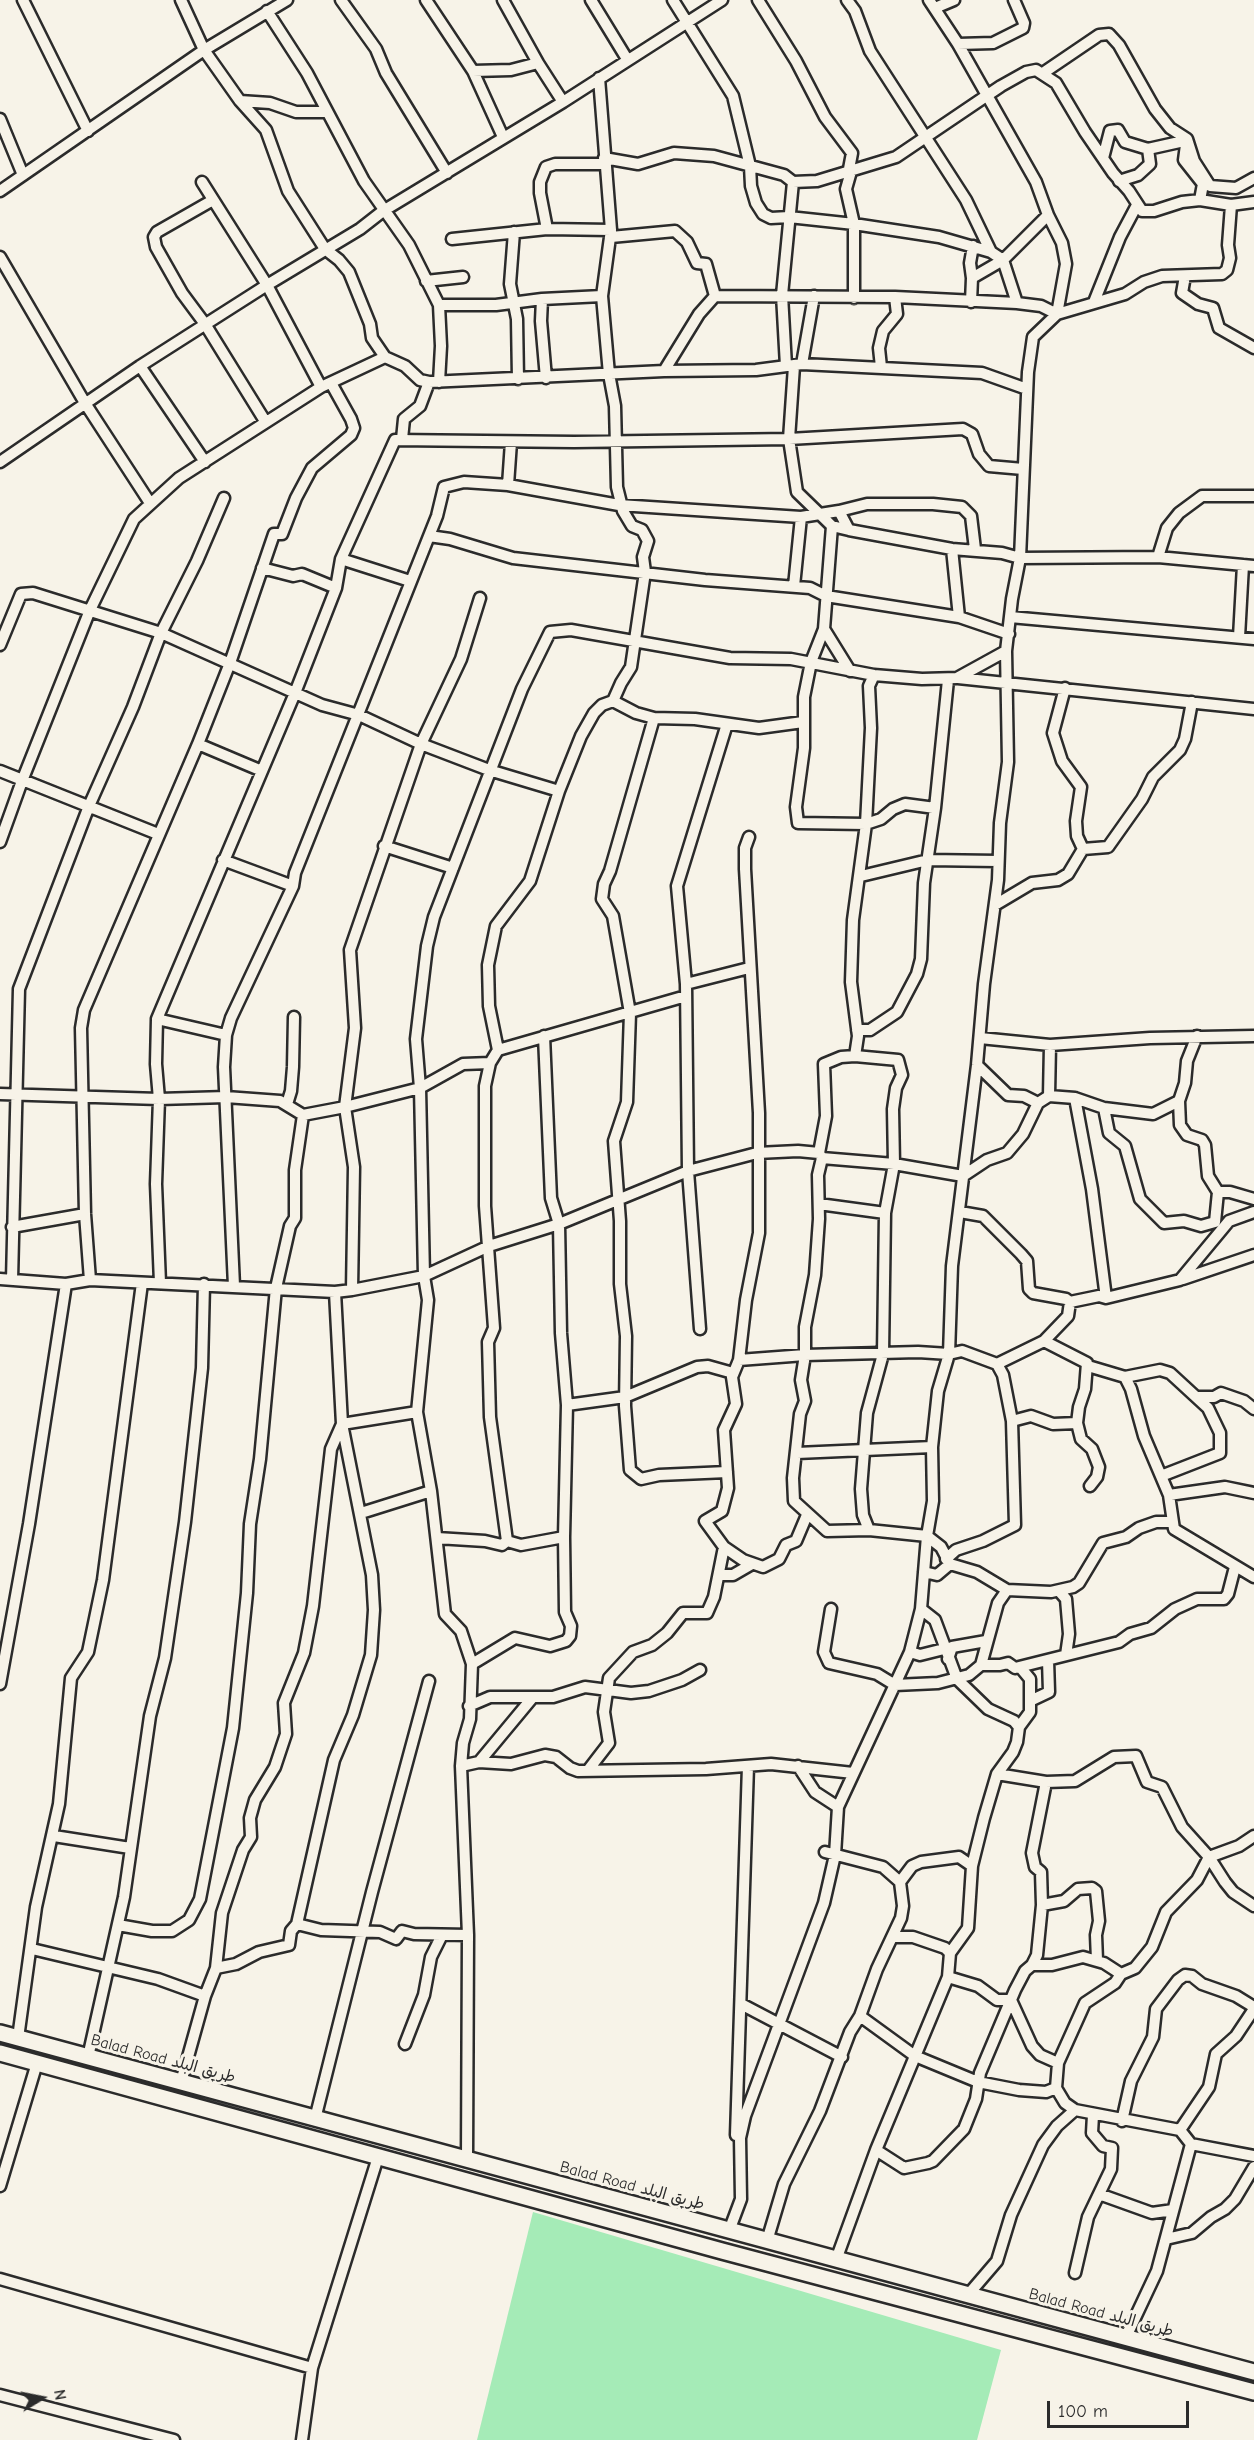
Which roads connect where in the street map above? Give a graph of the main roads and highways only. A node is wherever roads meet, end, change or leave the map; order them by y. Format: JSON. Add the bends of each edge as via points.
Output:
{"nodes":[{"id":1,"x":0,"y":2033,"type":"edge"},
{"id":2,"x":0,"y":2053,"type":"edge"},
{"id":3,"x":1254,"y":2372,"type":"edge"},
{"id":4,"x":1254,"y":2392,"type":"edge"}],
"edges":[{"from":1,"to":3,"type":"highway","name":"Balad Road طريق البلد"},
{"from":2,"to":4,"type":"highway"}]}
